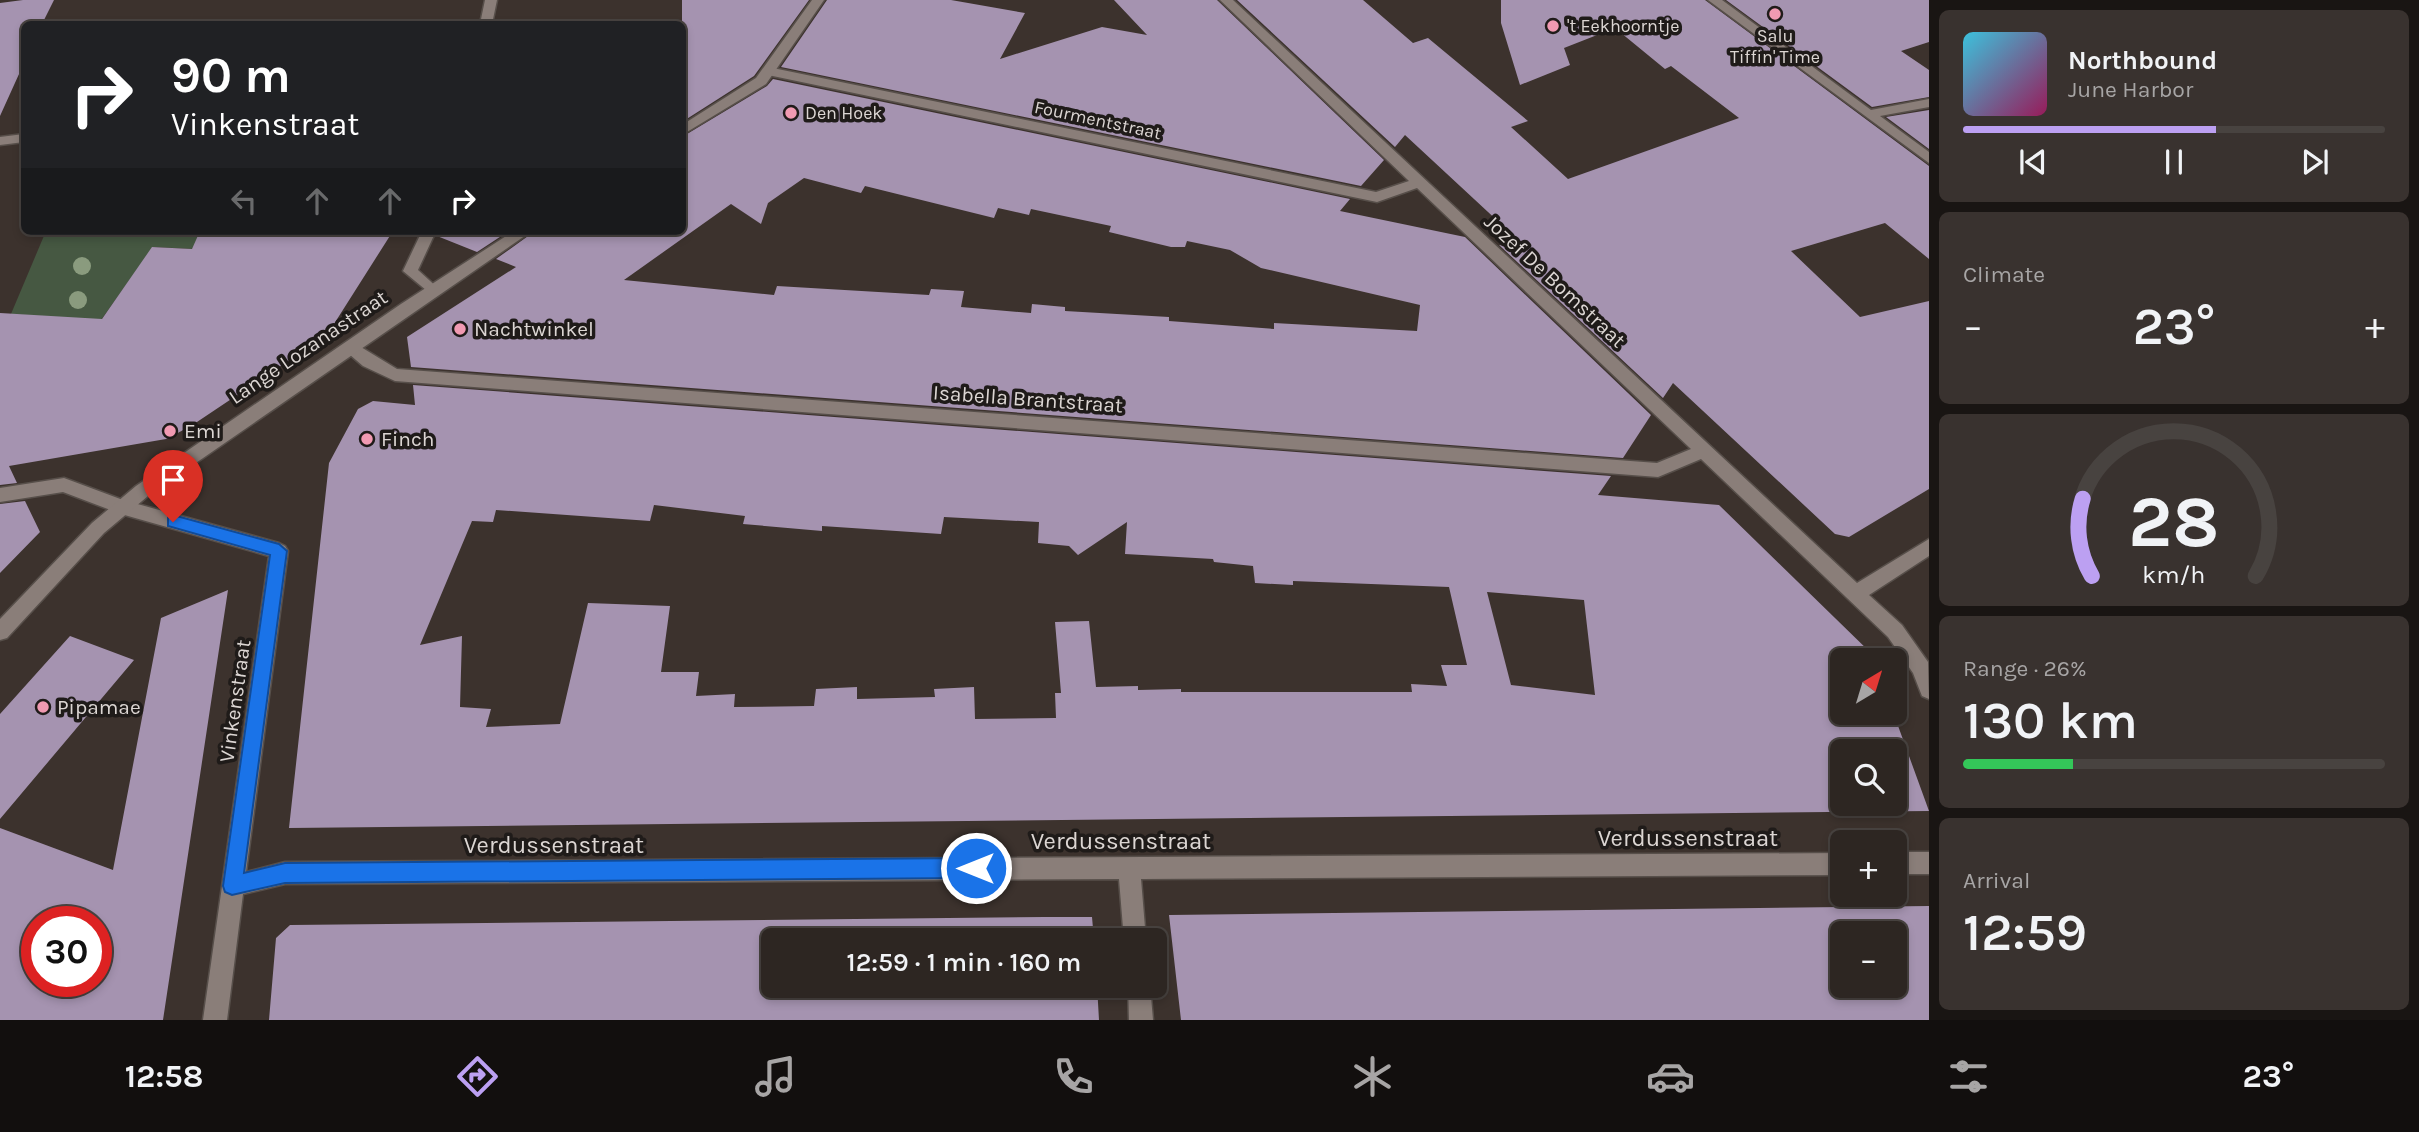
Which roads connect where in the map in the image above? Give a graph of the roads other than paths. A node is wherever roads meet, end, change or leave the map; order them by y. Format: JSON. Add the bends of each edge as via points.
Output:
{"nodes":[{"id":1,"x":491,"y":0,"type":"edge"},
{"id":2,"x":818,"y":0,"type":"edge"},
{"id":3,"x":1226,"y":0,"type":"edge"},
{"id":4,"x":1714,"y":0,"type":"edge"},
{"id":5,"x":486,"y":21,"type":"edge"},
{"id":6,"x":768,"y":71,"type":"junction"},
{"id":7,"x":1929,"y":103,"type":"edge"},
{"id":8,"x":1869,"y":114,"type":"junction"},
{"id":9,"x":686,"y":128,"type":"edge"},
{"id":10,"x":21,"y":138,"type":"edge"},
{"id":11,"x":0,"y":141,"type":"edge"},
{"id":12,"x":1929,"y":159,"type":"edge"},
{"id":13,"x":1418,"y":183,"type":"junction"},
{"id":14,"x":427,"y":235,"type":"edge"},
{"id":15,"x":519,"y":235,"type":"edge"},
{"id":16,"x":432,"y":290,"type":"junction"},
{"id":17,"x":350,"y":348,"type":"junction"},
{"id":18,"x":1705,"y":450,"type":"junction"},
{"id":19,"x":0,"y":495,"type":"edge"},
{"id":20,"x":121,"y":507,"type":"junction"},
{"id":21,"x":1929,"y":547,"type":"edge"},
{"id":22,"x":1856,"y":593,"type":"junction"},
{"id":23,"x":0,"y":632,"type":"edge"},
{"id":24,"x":1929,"y":690,"type":"edge"},
{"id":25,"x":1907,"y":863,"type":"edge"},
{"id":26,"x":1929,"y":863,"type":"edge"},
{"id":27,"x":1830,"y":864,"type":"edge"},
{"id":28,"x":1129,"y":867,"type":"junction"},
{"id":29,"x":232,"y":886,"type":"junction"},
{"id":30,"x":1134,"y":928,"type":"edge"},
{"id":31,"x":1140,"y":998,"type":"edge"},
{"id":32,"x":215,"y":1020,"type":"edge"},
{"id":33,"x":1142,"y":1020,"type":"edge"}],
"edges":[{"from":1,"to":5,"type":"street"},
{"from":2,"to":6,"type":"street"},
{"from":3,"to":13,"type":"street","name":"Jozef De Bomstraat"},
{"from":4,"to":8,"type":"street"},
{"from":6,"to":9,"type":"street","via":[[761,81]]},
{"from":6,"to":13,"type":"street","name":"Fourmentstraat","via":[[1377,197]]},
{"from":7,"to":8,"type":"street"},
{"from":8,"to":12,"type":"street"},
{"from":10,"to":11,"type":"street"},
{"from":13,"to":18,"type":"street","name":"Jozef De Bomstraat"},
{"from":14,"to":16,"type":"street","via":[[410,271]]},
{"from":15,"to":16,"type":"street","name":"Lange Lozanastraat"},
{"from":16,"to":17,"type":"street","name":"Lange Lozanastraat"},
{"from":17,"to":18,"type":"street","name":"Isabella Brantstraat","via":[[396,375],[1658,470]]},
{"from":17,"to":20,"type":"street","name":"Lange Lozanastraat"},
{"from":18,"to":22,"type":"street","name":"Jozef De Bomstraat"},
{"from":19,"to":20,"type":"street","via":[[64,485]]},
{"from":20,"to":23,"type":"street","name":"Lange Lozanastraat"},
{"from":20,"to":29,"type":"street","name":"Vinkenstraat","via":[[279,551]]},
{"from":21,"to":22,"type":"street"},
{"from":22,"to":24,"type":"street","name":"Jozef De Bomstraat","via":[[1911,651]]},
{"from":25,"to":26,"type":"street"},
{"from":27,"to":28,"type":"street","name":"Verdussenstraat"},
{"from":28,"to":29,"type":"street","name":"Verdussenstraat","via":[[285,873]]},
{"from":28,"to":30,"type":"street"},
{"from":29,"to":32,"type":"street","name":"Vinkenstraat"},
{"from":31,"to":33,"type":"street"}]}
